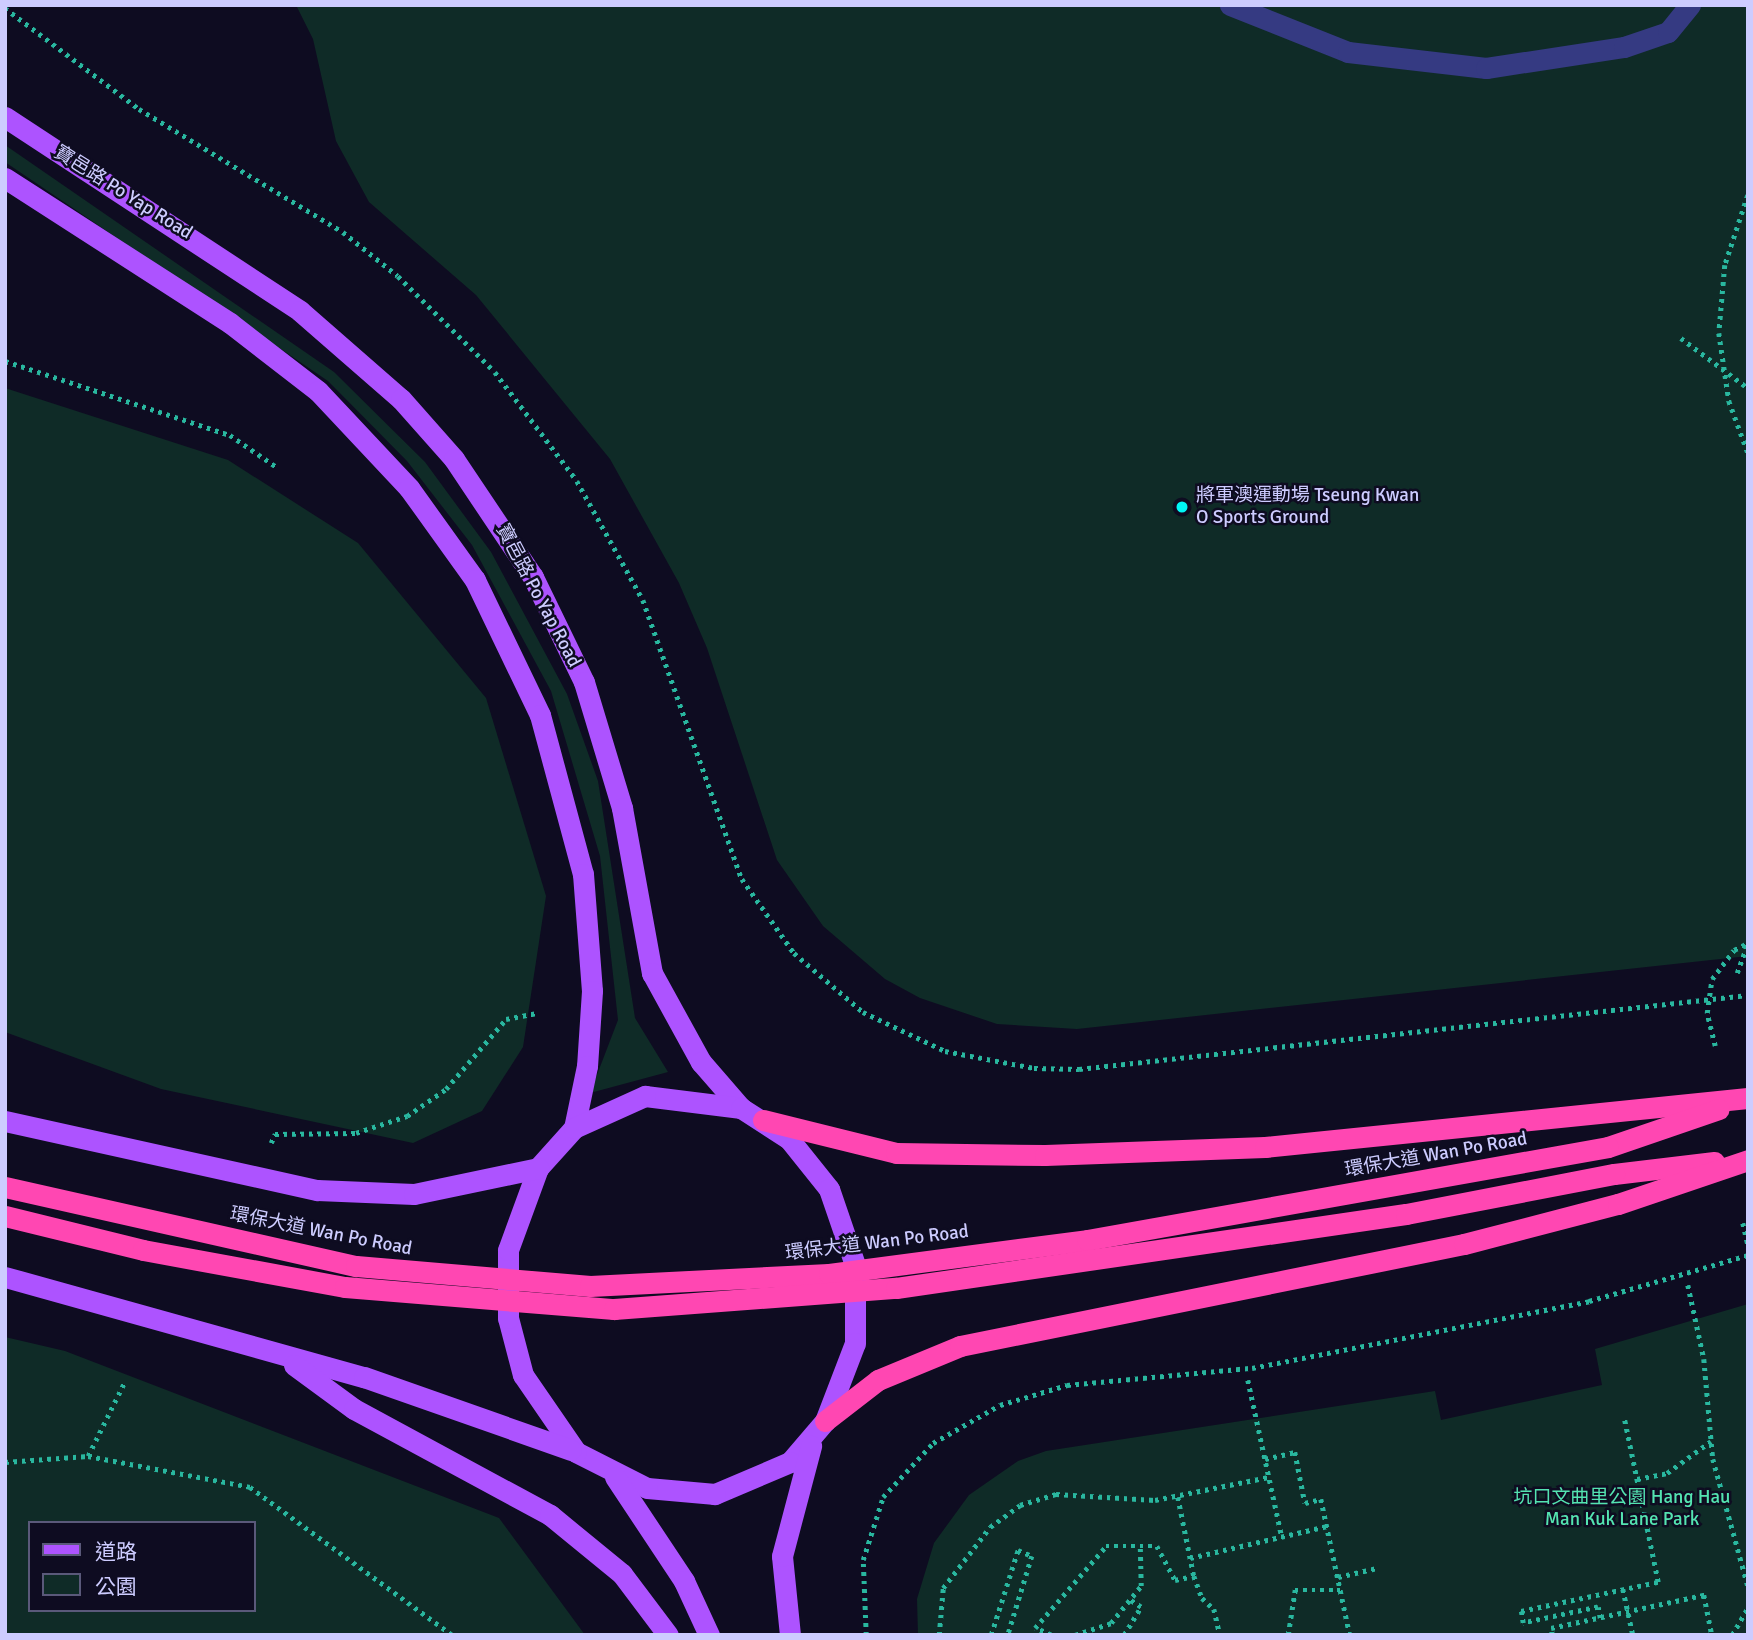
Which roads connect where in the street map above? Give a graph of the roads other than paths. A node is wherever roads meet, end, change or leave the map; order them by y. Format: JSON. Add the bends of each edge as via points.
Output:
{"nodes":[{"id":1,"x":1230,"y":5,"type":"edge"},
{"id":2,"x":1690,"y":5,"type":"edge"},
{"id":3,"x":5,"y":117,"type":"edge"},
{"id":4,"x":5,"y":178,"type":"edge"},
{"id":5,"x":1748,"y":1098,"type":"edge"},
{"id":6,"x":741,"y":1108,"type":"junction"},
{"id":7,"x":5,"y":1121,"type":"edge"},
{"id":8,"x":763,"y":1121,"type":"junction"},
{"id":9,"x":574,"y":1128,"type":"junction"},
{"id":10,"x":1748,"y":1159,"type":"edge"},
{"id":11,"x":538,"y":1168,"type":"junction"},
{"id":12,"x":5,"y":1187,"type":"edge"},
{"id":13,"x":5,"y":1216,"type":"edge"},
{"id":14,"x":5,"y":1277,"type":"edge"},
{"id":15,"x":287,"y":1360,"type":"junction"},
{"id":16,"x":825,"y":1421,"type":"junction"},
{"id":17,"x":813,"y":1440,"type":"junction"},
{"id":18,"x":576,"y":1452,"type":"junction"},
{"id":19,"x":615,"y":1477,"type":"junction"},
{"id":20,"x":668,"y":1635,"type":"edge"},
{"id":21,"x":709,"y":1635,"type":"edge"},
{"id":22,"x":790,"y":1635,"type":"edge"}],
"edges":[{"from":1,"to":2,"type":"lane","via":[[1348,52],[1486,68],[1624,47],[1668,32]]},
{"from":3,"to":6,"type":"main road","name":"寶邑路 Po Yap Road","via":[[300,311],[401,399],[454,459],[533,577],[584,682],[622,808],[652,973],[681,1032]]},
{"from":4,"to":9,"type":"main road","via":[[230,323],[318,391],[410,488],[475,580],[540,715],[583,874],[592,990],[587,1066]]},
{"from":5,"to":8,"type":"highway","via":[[1265,1147],[1045,1155],[897,1153]]},
{"from":5,"to":12,"type":"highway","name":"環保大道 Wan Po Road","bridge":true,"via":[[1608,1147],[1087,1240],[829,1274],[590,1286],[356,1266]]},
{"from":6,"to":8,"type":"main road"},
{"from":6,"to":9,"type":"main road","via":[[645,1096]]},
{"from":7,"to":11,"type":"main road","name":"環保大道 Wan Po Road","via":[[317,1190],[414,1194]]},
{"from":8,"to":16,"type":"main road","via":[[789,1139],[829,1189],[855,1265],[855,1343]]},
{"from":9,"to":11,"type":"main road"},
{"from":10,"to":13,"type":"highway","bridge":true,"via":[[1614,1174],[1406,1214],[896,1288],[614,1309],[345,1287],[142,1250]]},
{"from":10,"to":16,"type":"highway","via":[[1618,1204],[1464,1244],[960,1346],[878,1380]]},
{"from":11,"to":18,"type":"main road","via":[[508,1250],[508,1318],[523,1374]]},
{"from":14,"to":15,"type":"main road"},
{"from":15,"to":18,"type":"main road","via":[[364,1377]]},
{"from":15,"to":20,"type":"main road","via":[[354,1409],[550,1515],[622,1574]]},
{"from":16,"to":17,"type":"main road"},
{"from":17,"to":19,"type":"main road","via":[[764,1478],[715,1494],[670,1494]]},
{"from":17,"to":22,"type":"main road","via":[[782,1556]]},
{"from":18,"to":19,"type":"main road"},
{"from":19,"to":21,"type":"main road","via":[[684,1581]]}]}
